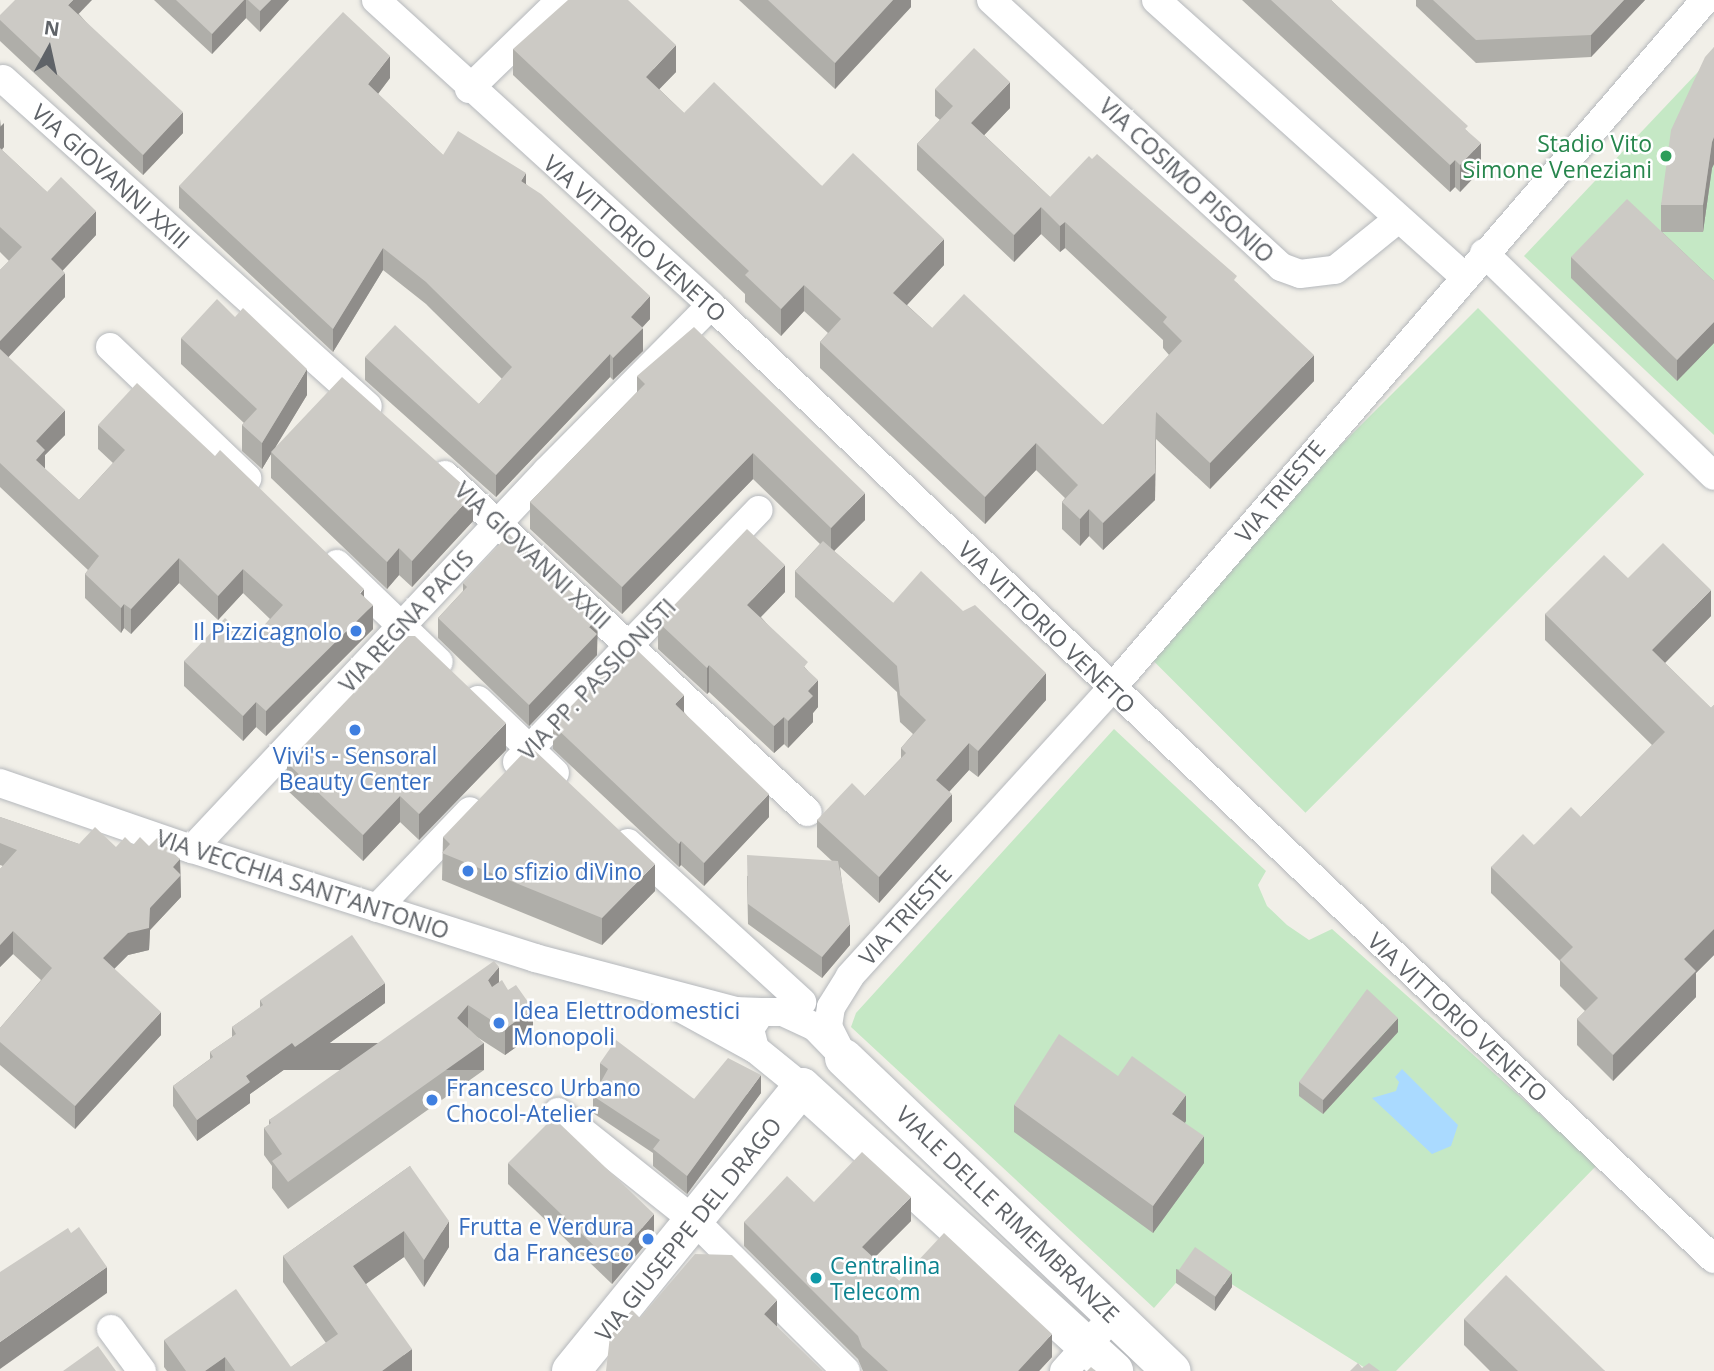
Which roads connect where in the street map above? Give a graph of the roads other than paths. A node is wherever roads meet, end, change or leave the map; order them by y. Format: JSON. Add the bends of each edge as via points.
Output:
{"nodes":[{"id":1,"x":376,"y":0,"type":"edge"},
{"id":2,"x":561,"y":0,"type":"edge"},
{"id":3,"x":991,"y":0,"type":"edge"},
{"id":4,"x":1156,"y":0,"type":"edge"},
{"id":5,"x":1705,"y":0,"type":"edge"},
{"id":6,"x":2,"y":79,"type":"dead end"},
{"id":7,"x":469,"y":89,"type":"junction"},
{"id":8,"x":1398,"y":219,"type":"junction"},
{"id":9,"x":1484,"y":253,"type":"junction"},
{"id":10,"x":1464,"y":276,"type":"junction"},
{"id":11,"x":711,"y":305,"type":"junction"},
{"id":12,"x":110,"y":347,"type":"dead end"},
{"id":13,"x":385,"y":421,"type":"edge"},
{"id":14,"x":426,"y":457,"type":"edge"},
{"id":15,"x":1714,"y":476,"type":"edge"},
{"id":16,"x":271,"y":501,"type":"edge"},
{"id":17,"x":759,"y":510,"type":"dead end"},
{"id":18,"x":499,"y":522,"type":"junction"},
{"id":19,"x":321,"y":549,"type":"edge"},
{"id":20,"x":401,"y":626,"type":"junction"},
{"id":21,"x":630,"y":645,"type":"junction"},
{"id":22,"x":1111,"y":689,"type":"junction"},
{"id":23,"x":530,"y":749,"type":"junction"},
{"id":24,"x":0,"y":783,"type":"edge"},
{"id":25,"x":578,"y":795,"type":"edge"},
{"id":26,"x":808,"y":812,"type":"dead end"},
{"id":27,"x":606,"y":822,"type":"edge"},
{"id":28,"x":192,"y":849,"type":"junction"},
{"id":29,"x":377,"y":908,"type":"junction"},
{"id":30,"x":850,"y":976,"type":"junction"},
{"id":31,"x":608,"y":977,"type":"junction"},
{"id":32,"x":782,"y":1009,"type":"junction"},
{"id":33,"x":755,"y":1049,"type":"junction"},
{"id":34,"x":844,"y":1058,"type":"junction"},
{"id":35,"x":802,"y":1087,"type":"junction"},
{"id":36,"x":558,"y":1112,"type":"dead end"},
{"id":37,"x":696,"y":1222,"type":"junction"},
{"id":38,"x":1714,"y":1259,"type":"edge"},
{"id":39,"x":1114,"y":1315,"type":"junction"},
{"id":40,"x":111,"y":1329,"type":"dead end"},
{"id":41,"x":1088,"y":1363,"type":"edge"},
{"id":42,"x":575,"y":1369,"type":"edge"},
{"id":43,"x":142,"y":1371,"type":"edge"},
{"id":44,"x":846,"y":1371,"type":"edge"},
{"id":45,"x":1172,"y":1371,"type":"edge"}],
"edges":[{"from":1,"to":7,"type":"street","name":"VIA VITTORIO VENETO"},
{"from":2,"to":7,"type":"street"},
{"from":3,"to":8,"type":"street","name":"VIA COSIMO PISONIO","via":[[1281,267],[1300,274],[1335,270]]},
{"from":4,"to":8,"type":"street"},
{"from":5,"to":9,"type":"street","name":"VIA TRIESTE"},
{"from":6,"to":13,"type":"street","name":"VIA GIOVANNI XXIII"},
{"from":7,"to":11,"type":"street","name":"VIA VITTORIO VENETO"},
{"from":8,"to":10,"type":"street"},
{"from":9,"to":10,"type":"street","name":"VIA TRIESTE"},
{"from":9,"to":15,"type":"street"},
{"from":10,"to":22,"type":"street","name":"VIA TRIESTE"},
{"from":11,"to":18,"type":"street","name":"VIA REGNA PACIS"},
{"from":11,"to":22,"type":"street","name":"VIA VITTORIO VENETO"},
{"from":12,"to":16,"type":"street"},
{"from":14,"to":18,"type":"street","name":"VIA GIOVANNI XXIII"},
{"from":17,"to":21,"type":"street","name":"VIA PP. PASSIONISTI"},
{"from":18,"to":20,"type":"street","name":"VIA REGNA PACIS"},
{"from":18,"to":21,"type":"street","name":"VIA GIOVANNI XXIII"},
{"from":19,"to":20,"type":"street"},
{"from":20,"to":23,"type":"street"},
{"from":20,"to":28,"type":"street","name":"VIA REGNA PACIS"},
{"from":21,"to":23,"type":"street","name":"VIA PP. PASSIONISTI"},
{"from":21,"to":26,"type":"street","name":"VIA GIOVANNI XXIII"},
{"from":22,"to":30,"type":"street","name":"VIA TRIESTE"},
{"from":22,"to":38,"type":"street","name":"VIA VITTORIO VENETO"},
{"from":23,"to":25,"type":"street"},
{"from":23,"to":29,"type":"street","name":"VIA PP. PASSIONISTI"},
{"from":24,"to":28,"type":"street","name":"VIA VECCHIA SANT'ANTONIO"},
{"from":27,"to":32,"type":"street"},
{"from":28,"to":29,"type":"street","name":"VIA VECCHIA SANT'ANTONIO"},
{"from":29,"to":31,"type":"street","name":"VIA VECCHIA SANT'ANTONIO"},
{"from":30,"to":32,"type":"street"},
{"from":30,"to":34,"type":"street","via":[[831,1007],[828,1026]]},
{"from":31,"to":32,"type":"street","name":"VIA VECCHIA SANT'ANTONIO","via":[[735,1012]]},
{"from":31,"to":33,"type":"street","name":"VIA VECCHIA SANT'ANTONIO","via":[[683,1009]]},
{"from":32,"to":33,"type":"street","via":[[750,1029]]},
{"from":32,"to":34,"type":"street","via":[[815,1027]]},
{"from":33,"to":35,"type":"street","name":"VIA VECCHIA SANT'ANTONIO"},
{"from":34,"to":35,"type":"street","via":[[840,1078],[823,1088]]},
{"from":34,"to":39,"type":"street","name":"VIALE DELLE RIMEMBRANZE"},
{"from":35,"to":37,"type":"street","name":"VIA GIUSEPPE DEL DRAGO"},
{"from":35,"to":41,"type":"street","name":"VIALE DELLE RIMEMBRANZE"},
{"from":36,"to":37,"type":"street"},
{"from":37,"to":42,"type":"street","name":"VIA GIUSEPPE DEL DRAGO"},
{"from":37,"to":44,"type":"street"},
{"from":39,"to":41,"type":"street"},
{"from":39,"to":45,"type":"street","name":"VIALE DELLE RIMEMBRANZE"},
{"from":40,"to":43,"type":"street"}]}
